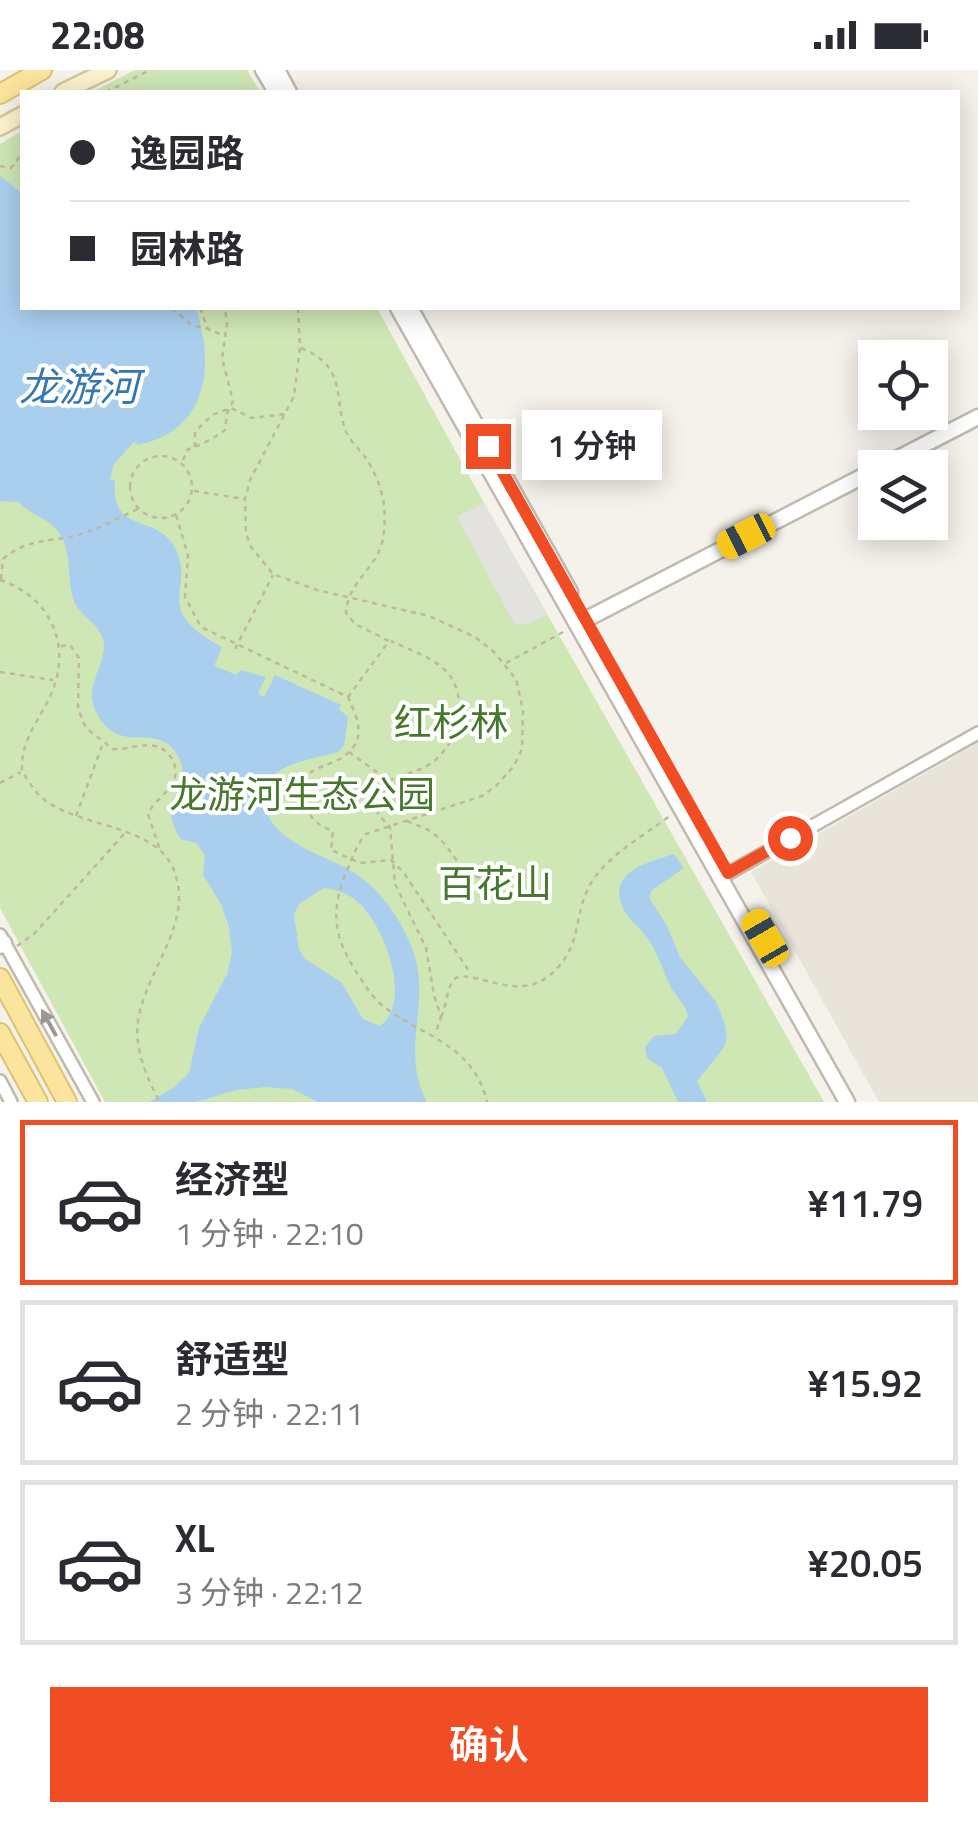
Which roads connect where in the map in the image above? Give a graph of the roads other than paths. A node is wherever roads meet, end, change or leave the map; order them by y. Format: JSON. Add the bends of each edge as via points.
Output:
{"nodes":[{"id":1,"x":42,"y":70,"type":"edge"},
{"id":2,"x":108,"y":70,"type":"edge"},
{"id":3,"x":67,"y":90,"type":"edge"},
{"id":4,"x":0,"y":94,"type":"edge"},
{"id":5,"x":399,"y":310,"type":"edge"},
{"id":6,"x":411,"y":310,"type":"edge"},
{"id":7,"x":978,"y":417,"type":"edge"},
{"id":8,"x":914,"y":450,"type":"edge"},
{"id":9,"x":858,"y":479,"type":"edge"},
{"id":10,"x":581,"y":622,"type":"junction"},
{"id":11,"x":978,"y":733,"type":"edge"},
{"id":12,"x":724,"y":875,"type":"junction"},
{"id":13,"x":6,"y":947,"type":"edge"},
{"id":14,"x":0,"y":968,"type":"edge"},
{"id":15,"x":0,"y":978,"type":"edge"},
{"id":16,"x":0,"y":1033,"type":"edge"},
{"id":17,"x":0,"y":1059,"type":"edge"},
{"id":18,"x":21,"y":1070,"type":"junction"},
{"id":19,"x":0,"y":1082,"type":"edge"},
{"id":20,"x":63,"y":1094,"type":"edge"},
{"id":21,"x":11,"y":1102,"type":"edge"},
{"id":22,"x":38,"y":1102,"type":"edge"},
{"id":23,"x":93,"y":1102,"type":"edge"},
{"id":24,"x":847,"y":1102,"type":"edge"},
{"id":25,"x":858,"y":1102,"type":"edge"}],
"edges":[{"from":1,"to":4,"type":"main road"},
{"from":2,"to":3,"type":"main road"},
{"from":5,"to":10,"type":"street"},
{"from":6,"to":10,"type":"street"},
{"from":7,"to":8,"type":"street"},
{"from":9,"to":10,"type":"street"},
{"from":10,"to":12,"type":"street"},
{"from":10,"to":12,"type":"street","via":[[680,808]]},
{"from":11,"to":12,"type":"street"},
{"from":12,"to":24,"type":"street"},
{"from":12,"to":25,"type":"street"},
{"from":13,"to":14,"type":"street"},
{"from":23,"to":13,"type":"street","one_way":true},
{"from":15,"to":20,"type":"main road"},
{"from":16,"to":18,"type":"main road"},
{"from":17,"to":18,"type":"street"},
{"from":18,"to":22,"type":"main road"},
{"from":19,"to":21,"type":"street"},
{"from":20,"to":23,"type":"street"}]}
